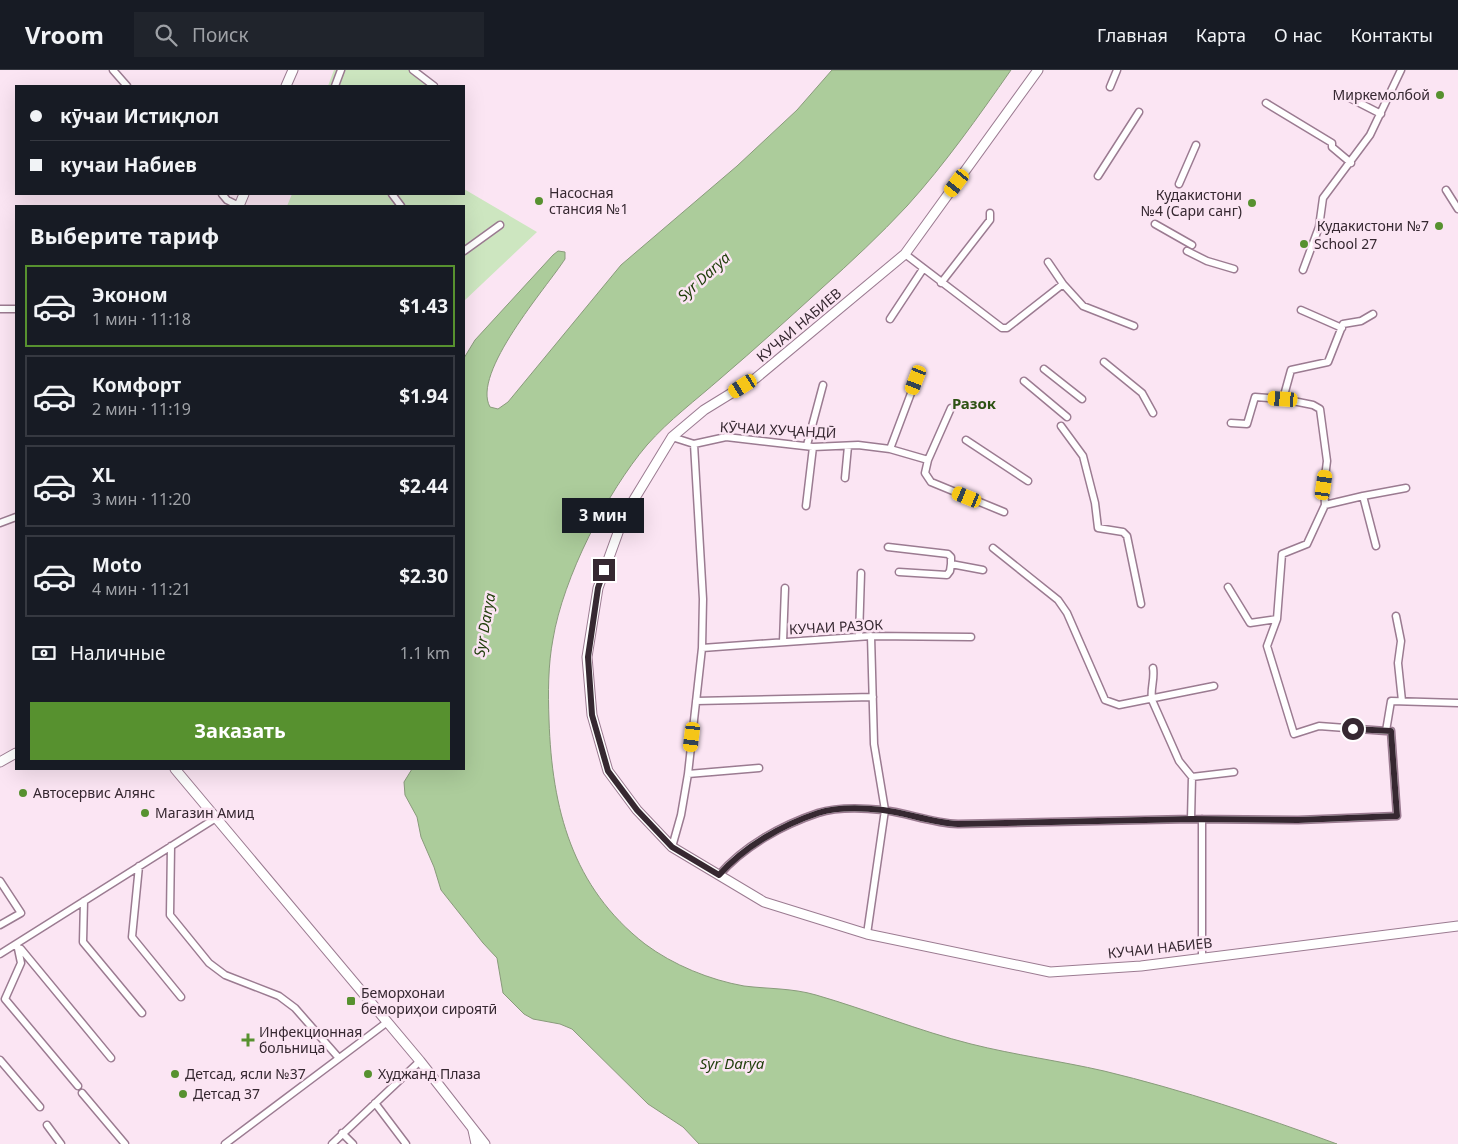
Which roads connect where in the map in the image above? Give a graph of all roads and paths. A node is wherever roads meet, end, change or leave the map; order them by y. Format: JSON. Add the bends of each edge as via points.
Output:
{"nodes":[{"id":1,"x":113,"y":70,"type":"edge"},
{"id":2,"x":293,"y":70,"type":"edge"},
{"id":3,"x":341,"y":70,"type":"edge"},
{"id":4,"x":413,"y":70,"type":"edge"},
{"id":5,"x":1038,"y":70,"type":"edge"},
{"id":6,"x":1117,"y":70,"type":"edge"},
{"id":7,"x":1399,"y":70,"type":"edge"},
{"id":8,"x":126,"y":85,"type":"edge"},
{"id":9,"x":286,"y":85,"type":"edge"},
{"id":10,"x":335,"y":85,"type":"edge"},
{"id":11,"x":433,"y":85,"type":"edge"},
{"id":12,"x":1110,"y":87,"type":"dead end"},
{"id":13,"x":1344,"y":95,"type":"dead end"},
{"id":14,"x":1266,"y":103,"type":"dead end"},
{"id":15,"x":1139,"y":112,"type":"dead end"},
{"id":16,"x":1380,"y":114,"type":"junction"},
{"id":17,"x":1196,"y":145,"type":"dead end"},
{"id":18,"x":1351,"y":163,"type":"junction"},
{"id":19,"x":1098,"y":176,"type":"dead end"},
{"id":20,"x":1180,"y":184,"type":"dead end"},
{"id":21,"x":1446,"y":190,"type":"dead end"},
{"id":22,"x":223,"y":195,"type":"edge"},
{"id":23,"x":237,"y":205,"type":"edge"},
{"id":24,"x":1458,"y":209,"type":"edge"},
{"id":25,"x":990,"y":213,"type":"dead end"},
{"id":26,"x":1155,"y":224,"type":"dead end"},
{"id":27,"x":500,"y":225,"type":"dead end"},
{"id":28,"x":1192,"y":245,"type":"dead end"},
{"id":29,"x":465,"y":250,"type":"edge"},
{"id":30,"x":1187,"y":251,"type":"dead end"},
{"id":31,"x":905,"y":254,"type":"junction"},
{"id":32,"x":1048,"y":262,"type":"dead end"},
{"id":33,"x":923,"y":269,"type":"junction"},
{"id":34,"x":1234,"y":269,"type":"dead end"},
{"id":35,"x":1303,"y":270,"type":"dead end"},
{"id":36,"x":941,"y":283,"type":"junction"},
{"id":37,"x":1063,"y":284,"type":"junction"},
{"id":38,"x":0,"y":309,"type":"edge"},
{"id":39,"x":15,"y":309,"type":"edge"},
{"id":40,"x":1301,"y":310,"type":"dead end"},
{"id":41,"x":1373,"y":314,"type":"dead end"},
{"id":42,"x":890,"y":319,"type":"dead end"},
{"id":43,"x":1134,"y":326,"type":"dead end"},
{"id":44,"x":1342,"y":328,"type":"junction"},
{"id":45,"x":1104,"y":362,"type":"dead end"},
{"id":46,"x":1044,"y":369,"type":"dead end"},
{"id":47,"x":916,"y":380,"type":"dead end"},
{"id":48,"x":1024,"y":381,"type":"dead end"},
{"id":49,"x":823,"y":385,"type":"dead end"},
{"id":50,"x":1082,"y":399,"type":"dead end"},
{"id":51,"x":1283,"y":399,"type":"junction"},
{"id":52,"x":950,"y":408,"type":"dead end"},
{"id":53,"x":1153,"y":412,"type":"dead end"},
{"id":54,"x":1067,"y":417,"type":"dead end"},
{"id":55,"x":1231,"y":423,"type":"dead end"},
{"id":56,"x":1060,"y":426,"type":"dead end"},
{"id":57,"x":672,"y":437,"type":"junction"},
{"id":58,"x":966,"y":440,"type":"dead end"},
{"id":59,"x":694,"y":444,"type":"junction"},
{"id":60,"x":810,"y":446,"type":"junction"},
{"id":61,"x":848,"y":446,"type":"junction"},
{"id":62,"x":890,"y":449,"type":"junction"},
{"id":63,"x":928,"y":460,"type":"junction"},
{"id":64,"x":845,"y":478,"type":"dead end"},
{"id":65,"x":1028,"y":481,"type":"dead end"},
{"id":66,"x":1406,"y":488,"type":"dead end"},
{"id":67,"x":1363,"y":496,"type":"junction"},
{"id":68,"x":806,"y":506,"type":"dead end"},
{"id":69,"x":1325,"y":506,"type":"junction"},
{"id":70,"x":1004,"y":512,"type":"dead end"},
{"id":71,"x":15,"y":517,"type":"edge"},
{"id":72,"x":0,"y":522,"type":"edge"},
{"id":73,"x":1376,"y":546,"type":"dead end"},
{"id":74,"x":888,"y":547,"type":"dead end"},
{"id":75,"x":993,"y":548,"type":"dead end"},
{"id":76,"x":951,"y":564,"type":"junction"},
{"id":77,"x":983,"y":570,"type":"dead end"},
{"id":78,"x":899,"y":572,"type":"dead end"},
{"id":79,"x":861,"y":573,"type":"dead end"},
{"id":80,"x":1228,"y":587,"type":"dead end"},
{"id":81,"x":785,"y":588,"type":"dead end"},
{"id":82,"x":1140,"y":604,"type":"dead end"},
{"id":83,"x":1396,"y":616,"type":"dead end"},
{"id":84,"x":1277,"y":619,"type":"junction"},
{"id":85,"x":871,"y":636,"type":"junction"},
{"id":86,"x":859,"y":637,"type":"junction"},
{"id":87,"x":971,"y":637,"type":"dead end"},
{"id":88,"x":784,"y":642,"type":"junction"},
{"id":89,"x":702,"y":648,"type":"junction"},
{"id":90,"x":1153,"y":668,"type":"dead end"},
{"id":91,"x":1214,"y":686,"type":"dead end"},
{"id":92,"x":873,"y":697,"type":"junction"},
{"id":93,"x":1152,"y":700,"type":"junction"},
{"id":94,"x":696,"y":701,"type":"junction"},
{"id":95,"x":1402,"y":701,"type":"junction"},
{"id":96,"x":1458,"y":702,"type":"edge"},
{"id":97,"x":1386,"y":731,"type":"junction"},
{"id":98,"x":15,"y":754,"type":"edge"},
{"id":99,"x":0,"y":762,"type":"edge"},
{"id":100,"x":759,"y":768,"type":"dead end"},
{"id":101,"x":176,"y":770,"type":"edge"},
{"id":102,"x":1234,"y":772,"type":"dead end"},
{"id":103,"x":688,"y":774,"type":"junction"},
{"id":104,"x":1192,"y":777,"type":"junction"},
{"id":105,"x":885,"y":810,"type":"junction"},
{"id":106,"x":216,"y":818,"type":"junction"},
{"id":107,"x":1192,"y":819,"type":"junction"},
{"id":108,"x":1202,"y":819,"type":"junction"},
{"id":109,"x":171,"y":846,"type":"junction"},
{"id":110,"x":672,"y":847,"type":"junction"},
{"id":111,"x":139,"y":866,"type":"junction"},
{"id":112,"x":719,"y":875,"type":"junction"},
{"id":113,"x":0,"y":881,"type":"edge"},
{"id":114,"x":84,"y":901,"type":"junction"},
{"id":115,"x":1,"y":923,"type":"edge"},
{"id":116,"x":1458,"y":926,"type":"edge"},
{"id":117,"x":867,"y":934,"type":"junction"},
{"id":118,"x":18,"y":944,"type":"junction"},
{"id":119,"x":0,"y":954,"type":"edge"},
{"id":120,"x":1202,"y":958,"type":"junction"},
{"id":121,"x":181,"y":997,"type":"dead end"},
{"id":122,"x":142,"y":1013,"type":"dead end"},
{"id":123,"x":386,"y":1022,"type":"junction"},
{"id":124,"x":338,"y":1057,"type":"junction"},
{"id":125,"x":111,"y":1058,"type":"dead end"},
{"id":126,"x":0,"y":1060,"type":"edge"},
{"id":127,"x":420,"y":1061,"type":"junction"},
{"id":128,"x":78,"y":1086,"type":"dead end"},
{"id":129,"x":82,"y":1093,"type":"dead end"},
{"id":130,"x":375,"y":1103,"type":"junction"},
{"id":131,"x":40,"y":1107,"type":"dead end"},
{"id":132,"x":47,"y":1125,"type":"dead end"},
{"id":133,"x":473,"y":1130,"type":"junction"},
{"id":134,"x":342,"y":1133,"type":"junction"},
{"id":135,"x":62,"y":1144,"type":"edge"},
{"id":136,"x":125,"y":1144,"type":"edge"},
{"id":137,"x":225,"y":1144,"type":"edge"},
{"id":138,"x":332,"y":1144,"type":"edge"},
{"id":139,"x":353,"y":1144,"type":"edge"},
{"id":140,"x":406,"y":1144,"type":"edge"},
{"id":141,"x":476,"y":1144,"type":"edge"},
{"id":142,"x":485,"y":1144,"type":"edge"}],
"edges":[{"from":1,"to":8,"type":"street"},
{"from":2,"to":9,"type":"main road"},
{"from":3,"to":10,"type":"street"},
{"from":4,"to":11,"type":"street"},
{"from":5,"to":31,"type":"main road","name":"КУЧАИ НАБИЕВ"},
{"from":6,"to":12,"type":"street"},
{"from":7,"to":16,"type":"street"},
{"from":13,"to":16,"type":"street"},
{"from":14,"to":18,"type":"street","via":[[1332,143],[1332,148]]},
{"from":15,"to":19,"type":"street"},
{"from":16,"to":18,"type":"street"},
{"from":17,"to":20,"type":"street"},
{"from":18,"to":35,"type":"street","via":[[1323,198],[1319,226]]},
{"from":21,"to":24,"type":"street"},
{"from":22,"to":23,"type":"street"},
{"from":25,"to":36,"type":"street","via":[[990,220]]},
{"from":26,"to":28,"type":"street"},
{"from":27,"to":29,"type":"street"},
{"from":30,"to":34,"type":"street"},
{"from":31,"to":33,"type":"street"},
{"from":31,"to":57,"type":"main road","name":"КУЧАИ НАБИЕВ","via":[[756,378],[704,410]]},
{"from":32,"to":37,"type":"street"},
{"from":33,"to":36,"type":"street"},
{"from":33,"to":42,"type":"street"},
{"from":36,"to":37,"type":"street","via":[[1002,328],[1007,328]]},
{"from":37,"to":43,"type":"street","via":[[1084,306]]},
{"from":38,"to":39,"type":"street"},
{"from":40,"to":44,"type":"street"},
{"from":41,"to":44,"type":"street","via":[[1362,321],[1343,324]]},
{"from":44,"to":51,"type":"street","via":[[1328,362],[1291,370]]},
{"from":45,"to":53,"type":"street","via":[[1142,392]]},
{"from":46,"to":50,"type":"street"},
{"from":47,"to":62,"type":"street"},
{"from":48,"to":54,"type":"street"},
{"from":49,"to":60,"type":"street"},
{"from":51,"to":55,"type":"street","via":[[1255,397],[1247,424]]},
{"from":51,"to":69,"type":"street","via":[[1320,409],[1327,461]]},
{"from":52,"to":63,"type":"street"},
{"from":56,"to":82,"type":"street","via":[[1083,456],[1098,528],[1123,532],[1127,536]]},
{"from":57,"to":59,"type":"street","name":"КӮЧАИ ХУҶАНДӢ"},
{"from":57,"to":110,"type":"main road","name":"КУЧАИ НАБИЕВ","via":[[624,516],[598,588],[588,657],[592,715],[608,771],[637,810]]},
{"from":58,"to":65,"type":"street"},
{"from":59,"to":60,"type":"street","name":"КӮЧАИ ХУҶАНДӢ","via":[[726,438]]},
{"from":59,"to":89,"type":"street","via":[[703,600]]},
{"from":60,"to":61,"type":"street","name":"КӮЧАИ ХУҶАНДӢ"},
{"from":60,"to":68,"type":"street"},
{"from":61,"to":62,"type":"street","name":"КӮЧАИ ХУҶАНДӢ"},
{"from":61,"to":64,"type":"street"},
{"from":62,"to":63,"type":"street","name":"КӮЧАИ ХУҶАНДӢ"},
{"from":63,"to":70,"type":"street","via":[[925,473],[931,482]]},
{"from":66,"to":67,"type":"street"},
{"from":67,"to":69,"type":"street"},
{"from":67,"to":73,"type":"street"},
{"from":69,"to":84,"type":"street","via":[[1308,544],[1282,554]]},
{"from":71,"to":72,"type":"street"},
{"from":74,"to":76,"type":"street","via":[[948,554]]},
{"from":75,"to":93,"type":"street","via":[[1058,600],[1067,613],[1101,696],[1119,705]]},
{"from":76,"to":77,"type":"street"},
{"from":76,"to":78,"type":"street","via":[[947,575]]},
{"from":79,"to":86,"type":"street"},
{"from":80,"to":84,"type":"street","via":[[1250,623]]},
{"from":81,"to":88,"type":"street"},
{"from":83,"to":95,"type":"street","via":[[1401,641],[1398,663]]},
{"from":84,"to":97,"type":"street","via":[[1267,646],[1294,734],[1319,726]]},
{"from":85,"to":86,"type":"street","name":"КУЧАИ РАЗОК"},
{"from":85,"to":87,"type":"street","name":"КУЧАИ РАЗОК"},
{"from":85,"to":92,"type":"street"},
{"from":86,"to":88,"type":"street","name":"КУЧАИ РАЗОК"},
{"from":88,"to":89,"type":"street","name":"КУЧАИ РАЗОК"},
{"from":89,"to":94,"type":"street"},
{"from":90,"to":93,"type":"street"},
{"from":91,"to":93,"type":"street"},
{"from":92,"to":94,"type":"street"},
{"from":92,"to":105,"type":"street","via":[[874,744]]},
{"from":93,"to":104,"type":"street","via":[[1179,761]]},
{"from":94,"to":103,"type":"street"},
{"from":95,"to":96,"type":"street"},
{"from":95,"to":97,"type":"street","via":[[1391,701]]},
{"from":97,"to":108,"type":"street","via":[[1391,731],[1397,816]]},
{"from":98,"to":99,"type":"main road"},
{"from":100,"to":103,"type":"street"},
{"from":101,"to":106,"type":"main road"},
{"from":102,"to":104,"type":"street"},
{"from":103,"to":110,"type":"street","via":[[682,814]]},
{"from":104,"to":107,"type":"street"},
{"from":105,"to":107,"type":"street","via":[[940,823]]},
{"from":105,"to":112,"type":"street","via":[[820,812],[775,832],[735,857]]},
{"from":105,"to":117,"type":"street"},
{"from":106,"to":109,"type":"street"},
{"from":106,"to":123,"type":"main road"},
{"from":107,"to":108,"type":"street"},
{"from":108,"to":120,"type":"street"},
{"from":109,"to":111,"type":"street"},
{"from":109,"to":124,"type":"street","via":[[170,915],[209,963],[225,975],[279,996]]},
{"from":110,"to":112,"type":"main road","name":"КУЧАИ НАБИЕВ"},
{"from":111,"to":114,"type":"street"},
{"from":111,"to":121,"type":"street","via":[[132,937]]},
{"from":112,"to":117,"type":"main road","name":"КУЧАИ НАБИЕВ","via":[[764,902]]},
{"from":113,"to":115,"type":"street","via":[[21,913]]},
{"from":114,"to":118,"type":"street"},
{"from":114,"to":122,"type":"street","via":[[83,942]]},
{"from":116,"to":120,"type":"main road","name":"КУЧАИ НАБИЕВ"},
{"from":117,"to":120,"type":"main road","name":"КУЧАИ НАБИЕВ","via":[[1050,972]]},
{"from":118,"to":119,"type":"street"},
{"from":118,"to":125,"type":"street","via":[[35,969]]},
{"from":118,"to":128,"type":"street","via":[[22,963],[5,999]]},
{"from":123,"to":124,"type":"street"},
{"from":123,"to":127,"type":"main road"},
{"from":124,"to":137,"type":"street"},
{"from":126,"to":131,"type":"street"},
{"from":127,"to":130,"type":"street"},
{"from":127,"to":133,"type":"main road"},
{"from":129,"to":136,"type":"street"},
{"from":130,"to":134,"type":"street"},
{"from":130,"to":140,"type":"street"},
{"from":132,"to":135,"type":"street"},
{"from":133,"to":141,"type":"main road"},
{"from":133,"to":142,"type":"main road"},
{"from":134,"to":138,"type":"street"},
{"from":134,"to":139,"type":"street"}]}
